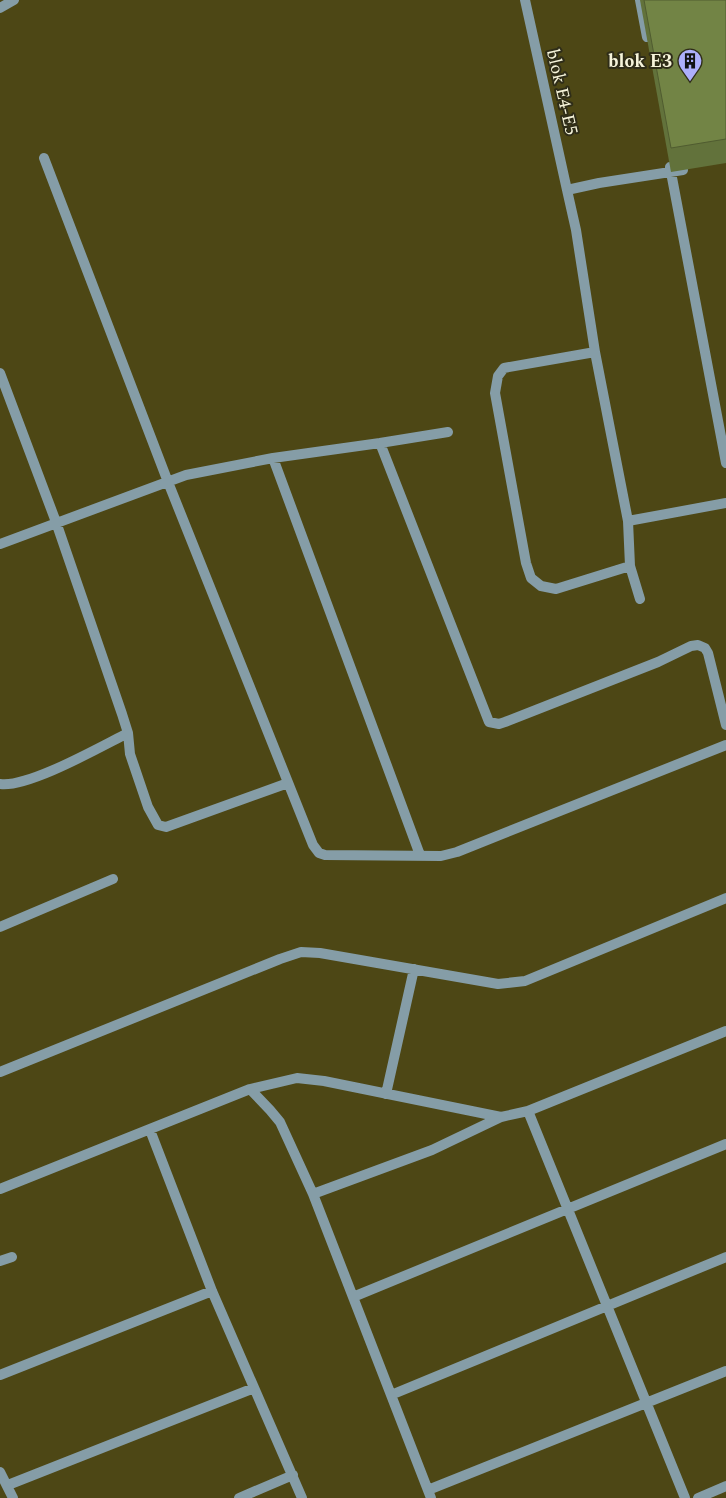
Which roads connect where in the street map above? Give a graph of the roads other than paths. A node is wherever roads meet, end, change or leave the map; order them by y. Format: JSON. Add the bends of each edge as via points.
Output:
{"nodes":[{"id":1,"x":14,"y":0,"type":"edge"},
{"id":2,"x":525,"y":0,"type":"edge"},
{"id":3,"x":640,"y":0,"type":"edge"},
{"id":4,"x":0,"y":8,"type":"edge"},
{"id":5,"x":649,"y":48,"type":"edge"},
{"id":6,"x":668,"y":153,"type":"edge"},
{"id":7,"x":44,"y":158,"type":"dead end"},
{"id":8,"x":689,"y":169,"type":"edge"},
{"id":9,"x":671,"y":172,"type":"junction"},
{"id":10,"x":567,"y":190,"type":"junction"},
{"id":11,"x":595,"y":352,"type":"junction"},
{"id":12,"x":0,"y":373,"type":"edge"},
{"id":13,"x":448,"y":432,"type":"dead end"},
{"id":14,"x":380,"y":443,"type":"junction"},
{"id":15,"x":273,"y":458,"type":"junction"},
{"id":16,"x":726,"y":463,"type":"edge"},
{"id":17,"x":168,"y":482,"type":"junction"},
{"id":18,"x":726,"y":503,"type":"edge"},
{"id":19,"x":628,"y":521,"type":"junction"},
{"id":20,"x":56,"y":522,"type":"junction"},
{"id":21,"x":0,"y":544,"type":"edge"},
{"id":22,"x":630,"y":566,"type":"junction"},
{"id":23,"x":640,"y":599,"type":"dead end"},
{"id":24,"x":726,"y":725,"type":"edge"},
{"id":25,"x":128,"y":733,"type":"junction"},
{"id":26,"x":726,"y":744,"type":"edge"},
{"id":27,"x":288,"y":783,"type":"junction"},
{"id":28,"x":0,"y":784,"type":"edge"},
{"id":29,"x":420,"y":855,"type":"junction"},
{"id":30,"x":113,"y":879,"type":"dead end"},
{"id":31,"x":726,"y":898,"type":"edge"},
{"id":32,"x":0,"y":927,"type":"edge"},
{"id":33,"x":414,"y":969,"type":"junction"},
{"id":34,"x":726,"y":1031,"type":"edge"},
{"id":35,"x":0,"y":1072,"type":"edge"},
{"id":36,"x":250,"y":1090,"type":"junction"},
{"id":37,"x":386,"y":1094,"type":"junction"},
{"id":38,"x":528,"y":1111,"type":"junction"},
{"id":39,"x":502,"y":1117,"type":"junction"},
{"id":40,"x":150,"y":1130,"type":"junction"},
{"id":41,"x":726,"y":1144,"type":"edge"},
{"id":42,"x":0,"y":1189,"type":"edge"},
{"id":43,"x":314,"y":1194,"type":"junction"},
{"id":44,"x":567,"y":1209,"type":"junction"},
{"id":45,"x":12,"y":1257,"type":"dead end"},
{"id":46,"x":726,"y":1257,"type":"edge"},
{"id":47,"x":0,"y":1261,"type":"edge"},
{"id":48,"x":212,"y":1291,"type":"junction"},
{"id":49,"x":353,"y":1297,"type":"junction"},
{"id":50,"x":607,"y":1306,"type":"junction"},
{"id":51,"x":726,"y":1371,"type":"edge"},
{"id":52,"x":0,"y":1375,"type":"edge"},
{"id":53,"x":254,"y":1388,"type":"junction"},
{"id":54,"x":391,"y":1395,"type":"junction"},
{"id":55,"x":646,"y":1404,"type":"junction"},
{"id":56,"x":0,"y":1472,"type":"edge"},
{"id":57,"x":292,"y":1475,"type":"junction"},
{"id":58,"x":8,"y":1486,"type":"junction"},
{"id":59,"x":726,"y":1486,"type":"edge"},
{"id":60,"x":430,"y":1494,"type":"edge"},
{"id":61,"x":13,"y":1498,"type":"edge"},
{"id":62,"x":239,"y":1498,"type":"edge"},
{"id":63,"x":302,"y":1498,"type":"edge"},
{"id":64,"x":685,"y":1498,"type":"edge"},
{"id":65,"x":698,"y":1498,"type":"edge"}],
"edges":[{"from":1,"to":4,"type":"street"},
{"from":2,"to":10,"type":"street","name":"blok E4-E5"},
{"from":3,"to":5,"type":"street"},
{"from":6,"to":9,"type":"street"},
{"from":7,"to":17,"type":"street"},
{"from":8,"to":9,"type":"street"},
{"from":9,"to":10,"type":"street"},
{"from":9,"to":16,"type":"street"},
{"from":10,"to":11,"type":"street","name":"blok E4-E5"},
{"from":11,"to":19,"type":"street","name":"blok E4-E5"},
{"from":11,"to":22,"type":"street","via":[[504,368],[498,376],[495,393],[530,578],[541,586],[556,589]]},
{"from":12,"to":20,"type":"street"},
{"from":13,"to":14,"type":"street"},
{"from":14,"to":15,"type":"street"},
{"from":14,"to":24,"type":"street","via":[[489,722],[505,722],[698,645],[708,653]]},
{"from":15,"to":17,"type":"street","via":[[186,475]]},
{"from":15,"to":29,"type":"street"},
{"from":17,"to":20,"type":"street"},
{"from":17,"to":27,"type":"street"},
{"from":18,"to":19,"type":"street"},
{"from":19,"to":22,"type":"street","name":"blok E4-E5"},
{"from":20,"to":21,"type":"street"},
{"from":20,"to":25,"type":"street"},
{"from":22,"to":23,"type":"street","name":"blok E4-E5"},
{"from":25,"to":27,"type":"street","via":[[130,754],[148,807],[158,825],[166,827]]},
{"from":25,"to":28,"type":"street","via":[[35,778]]},
{"from":26,"to":29,"type":"street","via":[[457,852],[441,856]]},
{"from":27,"to":29,"type":"street","via":[[319,853],[326,856]]},
{"from":30,"to":32,"type":"street"},
{"from":31,"to":33,"type":"street","via":[[525,981],[498,984]]},
{"from":33,"to":35,"type":"street","via":[[301,952]]},
{"from":33,"to":37,"type":"street"},
{"from":34,"to":38,"type":"street"},
{"from":36,"to":37,"type":"street","via":[[297,1078]]},
{"from":36,"to":40,"type":"street"},
{"from":36,"to":43,"type":"street","via":[[280,1122]]},
{"from":37,"to":39,"type":"street"},
{"from":38,"to":39,"type":"street"},
{"from":38,"to":44,"type":"street"},
{"from":39,"to":43,"type":"street","via":[[432,1150]]},
{"from":40,"to":42,"type":"street"},
{"from":40,"to":48,"type":"street"},
{"from":41,"to":44,"type":"street"},
{"from":43,"to":49,"type":"street"},
{"from":44,"to":49,"type":"street"},
{"from":44,"to":50,"type":"street"},
{"from":45,"to":47,"type":"street"},
{"from":46,"to":50,"type":"street"},
{"from":48,"to":52,"type":"street"},
{"from":48,"to":53,"type":"street"},
{"from":49,"to":54,"type":"street"},
{"from":50,"to":54,"type":"street"},
{"from":50,"to":55,"type":"street"},
{"from":51,"to":55,"type":"street"},
{"from":53,"to":57,"type":"street"},
{"from":53,"to":58,"type":"street"},
{"from":54,"to":60,"type":"street"},
{"from":55,"to":60,"type":"street"},
{"from":55,"to":64,"type":"street"},
{"from":56,"to":58,"type":"street"},
{"from":57,"to":62,"type":"street"},
{"from":57,"to":63,"type":"street"},
{"from":58,"to":61,"type":"street"},
{"from":59,"to":65,"type":"street"}]}
